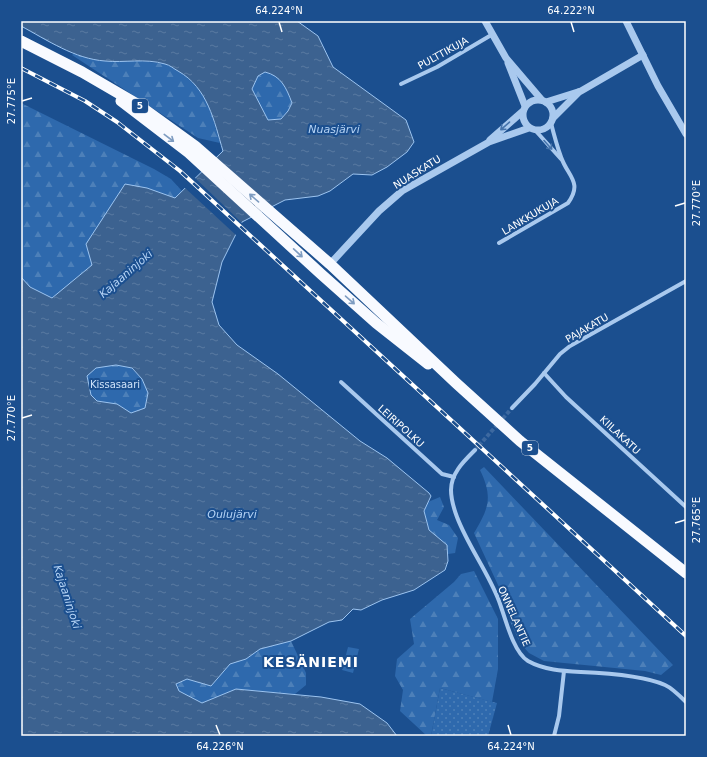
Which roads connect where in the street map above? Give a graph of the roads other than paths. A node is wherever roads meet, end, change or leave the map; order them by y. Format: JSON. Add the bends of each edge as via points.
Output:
{"nodes":[{"id":1,"x":485,"y":21,"type":"edge"},
{"id":2,"x":626,"y":21,"type":"edge"},
{"id":3,"x":493,"y":34,"type":"junction"},
{"id":4,"x":21,"y":41,"type":"edge"},
{"id":5,"x":643,"y":55,"type":"junction"},
{"id":6,"x":506,"y":58,"type":"junction"},
{"id":7,"x":401,"y":84,"type":"dead end"},
{"id":8,"x":581,"y":91,"type":"junction"},
{"id":9,"x":543,"y":101,"type":"junction"},
{"id":10,"x":524,"y":109,"type":"junction"},
{"id":11,"x":552,"y":120,"type":"junction"},
{"id":12,"x":532,"y":129,"type":"junction"},
{"id":13,"x":686,"y":134,"type":"edge"},
{"id":14,"x":488,"y":142,"type":"junction"},
{"id":15,"x":192,"y":149,"type":"junction"},
{"id":16,"x":561,"y":159,"type":"junction"},
{"id":17,"x":499,"y":243,"type":"dead end"},
{"id":18,"x":330,"y":264,"type":"junction"},
{"id":19,"x":321,"y":274,"type":"junction"},
{"id":20,"x":686,"y":281,"type":"edge"},
{"id":21,"x":544,"y":373,"type":"junction"},
{"id":22,"x":341,"y":382,"type":"dead end"},
{"id":23,"x":456,"y":384,"type":"junction"},
{"id":24,"x":512,"y":408,"type":"tunnel mouth"},
{"id":25,"x":475,"y":450,"type":"tunnel mouth"},
{"id":26,"x":454,"y":477,"type":"junction"},
{"id":27,"x":686,"y":507,"type":"edge"},
{"id":28,"x":686,"y":573,"type":"edge"},
{"id":29,"x":564,"y":671,"type":"junction"},
{"id":30,"x":686,"y":702,"type":"edge"},
{"id":31,"x":554,"y":736,"type":"edge"}],
"edges":[{"from":1,"to":3,"type":"street"},
{"from":2,"to":5,"type":"street"},
{"from":3,"to":6,"type":"street"},
{"from":3,"to":7,"type":"street","name":"PULTTIKUJA","via":[[437,67]]},
{"from":4,"to":15,"type":"highway","number":"5","via":[[82,72]]},
{"from":5,"to":8,"type":"street"},
{"from":5,"to":13,"type":"street"},
{"from":6,"to":9,"type":"street"},
{"from":6,"to":10,"type":"street"},
{"from":8,"to":9,"type":"street"},
{"from":8,"to":11,"type":"street"},
{"from":9,"to":10,"type":"street","via":[[532,100]]},
{"from":9,"to":11,"type":"street","via":[[552,109]]},
{"from":10,"to":12,"type":"street","via":[[524,121]]},
{"from":10,"to":14,"type":"street","name":"NUASKATU","one_way":true},
{"from":11,"to":12,"type":"street","via":[[544,129]]},
{"from":11,"to":16,"type":"street","name":"LANKKUKUJA"},
{"from":12,"to":14,"type":"street","name":"NUASKATU"},
{"from":12,"to":16,"type":"street","name":"LANKKUKUJA","one_way":true},
{"from":14,"to":18,"type":"street","name":"NUASKATU","via":[[402,191],[379,211]]},
{"from":18,"to":15,"type":"highway","number":"5","one_way":true},
{"from":15,"to":19,"type":"highway","number":"5","one_way":true},
{"from":16,"to":17,"type":"street","name":"LANKKUKUJA","via":[[575,183],[574,194],[568,203]]},
{"from":18,"to":19,"type":"street"},
{"from":18,"to":23,"type":"highway","number":"5"},
{"from":19,"to":23,"type":"highway","number":"5","one_way":true,"via":[[413,353]]},
{"from":20,"to":21,"type":"street","name":"PAJAKATU","via":[[570,346]]},
{"from":21,"to":24,"type":"street","name":"PAJAKATU"},
{"from":21,"to":27,"type":"street","name":"KIILAKATU","via":[[566,397]]},
{"from":22,"to":26,"type":"street","name":"LEIRIPOLKU","via":[[442,474]]},
{"from":23,"to":28,"type":"highway","number":"5","via":[[520,441]]},
{"from":25,"to":26,"type":"street","name":"ONNELANTIE","via":[[459,467]]},
{"from":26,"to":29,"type":"street","name":"ONNELANTIE","via":[[451,489],[458,518],[499,601],[519,651],[526,660],[538,666]]},
{"from":29,"to":30,"type":"street","name":"ONNELANTIE","via":[[602,673],[654,681],[666,685]]},
{"from":29,"to":31,"type":"street"}]}
